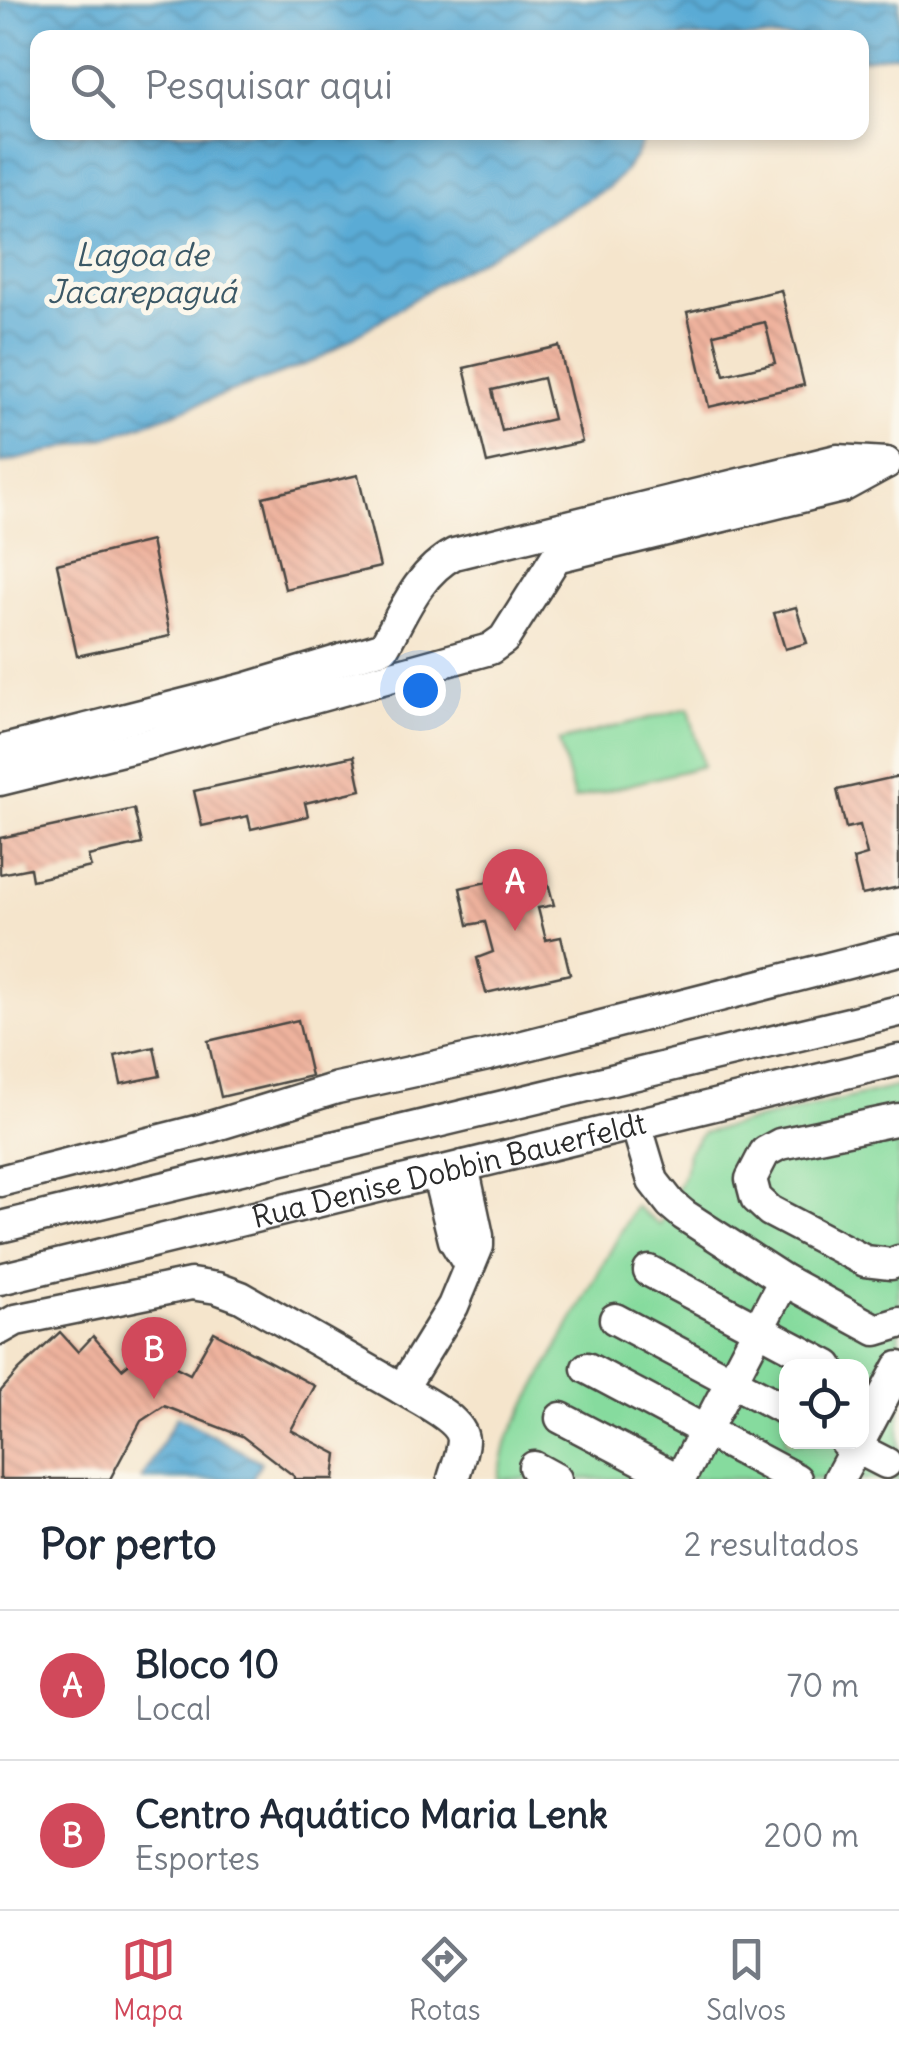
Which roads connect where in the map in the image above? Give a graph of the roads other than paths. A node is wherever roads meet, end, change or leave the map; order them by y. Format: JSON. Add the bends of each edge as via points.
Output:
{"nodes":[{"id":1,"x":551,"y":545,"type":"junction"},
{"id":2,"x":391,"y":660,"type":"junction"},
{"id":3,"x":12,"y":762,"type":"edge"},
{"id":4,"x":899,"y":950,"type":"edge"},
{"id":5,"x":899,"y":1010,"type":"edge"},
{"id":6,"x":899,"y":1060,"type":"edge"},
{"id":7,"x":899,"y":1119,"type":"edge"},
{"id":8,"x":636,"y":1124,"type":"junction"},
{"id":9,"x":450,"y":1169,"type":"junction"},
{"id":10,"x":0,"y":1181,"type":"edge"},
{"id":11,"x":0,"y":1227,"type":"edge"},
{"id":12,"x":899,"y":1261,"type":"edge"},
{"id":13,"x":649,"y":1271,"type":"dead end"},
{"id":14,"x":0,"y":1278,"type":"edge"},
{"id":15,"x":784,"y":1280,"type":"junction"},
{"id":16,"x":615,"y":1318,"type":"dead end"},
{"id":17,"x":0,"y":1329,"type":"edge"},
{"id":18,"x":758,"y":1330,"type":"junction"},
{"id":19,"x":891,"y":1331,"type":"edge"},
{"id":20,"x":814,"y":1359,"type":"edge"},
{"id":21,"x":899,"y":1367,"type":"edge"},
{"id":22,"x":587,"y":1368,"type":"dead end"},
{"id":23,"x":731,"y":1381,"type":"junction"},
{"id":24,"x":402,"y":1389,"type":"junction"},
{"id":25,"x":881,"y":1395,"type":"edge"},
{"id":26,"x":779,"y":1406,"type":"edge"},
{"id":27,"x":561,"y":1418,"type":"dead end"},
{"id":28,"x":705,"y":1431,"type":"junction"},
{"id":29,"x":852,"y":1449,"type":"edge"},
{"id":30,"x":865,"y":1449,"type":"edge"},
{"id":31,"x":886,"y":1463,"type":"dead end"},
{"id":32,"x":453,"y":1479,"type":"edge"},
{"id":33,"x":679,"y":1479,"type":"edge"},
{"id":34,"x":796,"y":1479,"type":"edge"},
{"id":35,"x":839,"y":1479,"type":"edge"}],
"edges":[{"from":1,"to":1,"type":"street","via":[[842,487],[886,463],[837,460]]},
{"from":1,"to":2,"type":"street","via":[[504,639],[490,650]]},
{"from":1,"to":2,"type":"street","via":[[454,554],[436,563]]},
{"from":2,"to":3,"type":"street","via":[[244,689]]},
{"from":4,"to":10,"type":"street","via":[[338,1088]]},
{"from":5,"to":11,"type":"street","name":"Rua Denise Dobbin Bauerfeldt"},
{"from":6,"to":8,"type":"street","name":"Rua Denise Dobbin Bauerfeldt"},
{"from":7,"to":12,"type":"street","via":[[780,1144],[765,1152],[752,1179],[756,1198],[770,1211],[864,1261]]},
{"from":8,"to":9,"type":"street","name":"Rua Denise Dobbin Bauerfeldt"},
{"from":8,"to":15,"type":"street","via":[[653,1180],[671,1204]]},
{"from":9,"to":14,"type":"street","name":"Rua Denise Dobbin Bauerfeldt"},
{"from":9,"to":24,"type":"street","via":[[454,1240],[469,1265],[453,1306]]},
{"from":13,"to":18,"type":"street"},
{"from":15,"to":18,"type":"street"},
{"from":15,"to":19,"type":"street"},
{"from":16,"to":23,"type":"street"},
{"from":17,"to":24,"type":"street","via":[[16,1320],[190,1284],[217,1288]]},
{"from":18,"to":20,"type":"street"},
{"from":18,"to":23,"type":"street"},
{"from":21,"to":25,"type":"street"},
{"from":22,"to":28,"type":"street"},
{"from":23,"to":26,"type":"street"},
{"from":23,"to":28,"type":"street"},
{"from":24,"to":32,"type":"street","via":[[460,1429]]},
{"from":27,"to":33,"type":"street"},
{"from":28,"to":33,"type":"street"},
{"from":28,"to":34,"type":"street"},
{"from":29,"to":35,"type":"street"},
{"from":30,"to":31,"type":"street"}]}
